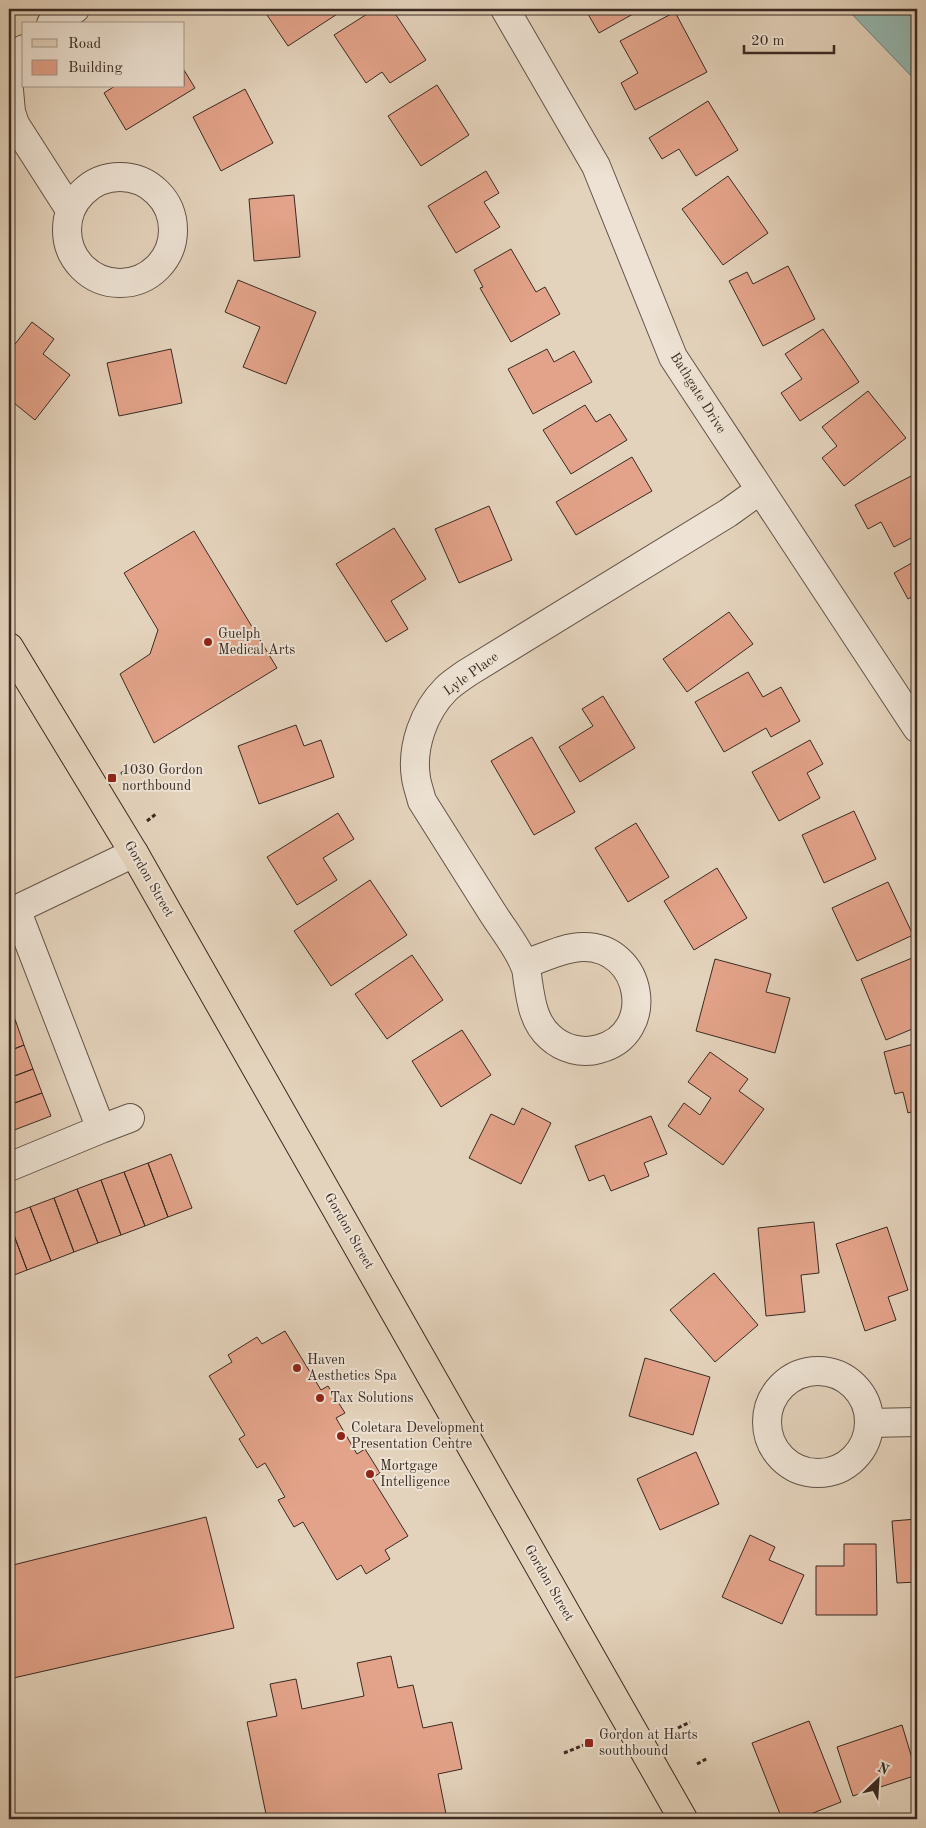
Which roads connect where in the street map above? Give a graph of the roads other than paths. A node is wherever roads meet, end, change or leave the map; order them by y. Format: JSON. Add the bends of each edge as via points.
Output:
{"nodes":[{"id":1,"x":75,"y":9,"type":"edge"},
{"id":2,"x":505,"y":9,"type":"edge"},
{"id":3,"x":54,"y":22,"type":"edge"},
{"id":4,"x":22,"y":52,"type":"edge"},
{"id":5,"x":9,"y":86,"type":"edge"},
{"id":6,"x":9,"y":90,"type":"edge"},
{"id":7,"x":70,"y":210,"type":"dead end"},
{"id":8,"x":760,"y":490,"type":"junction"},
{"id":9,"x":9,"y":647,"type":"edge"},
{"id":10,"x":917,"y":728,"type":"edge"},
{"id":11,"x":134,"y":853,"type":"junction"},
{"id":12,"x":12,"y":911,"type":"edge"},
{"id":13,"x":525,"y":964,"type":"dead end"},
{"id":14,"x":130,"y":1118,"type":"dead end"},
{"id":15,"x":101,"y":1129,"type":"junction"},
{"id":16,"x":9,"y":1167,"type":"edge"},
{"id":17,"x":917,"y":1422,"type":"edge"},
{"id":18,"x":869,"y":1423,"type":"dead end"},
{"id":19,"x":683,"y":1819,"type":"edge"}],
"edges":[{"from":1,"to":3,"type":"street"},
{"from":2,"to":8,"type":"street","name":"Bathgate Drive","via":[[596,166],[674,357]]},
{"from":4,"to":5,"type":"street"},
{"from":6,"to":7,"type":"street","via":[[15,124]]},
{"from":8,"to":10,"type":"street","name":"Bathgate Drive"},
{"from":8,"to":13,"type":"street","name":"Lyle Place","via":[[468,673],[446,688],[431,707],[416,752],[416,777],[422,800]]},
{"from":9,"to":11,"type":"main road","name":"Gordon Street"},
{"from":11,"to":12,"type":"street"},
{"from":11,"to":19,"type":"main road","name":"Gordon Street"},
{"from":12,"to":15,"type":"street"},
{"from":14,"to":15,"type":"street"},
{"from":15,"to":16,"type":"street"},
{"from":17,"to":18,"type":"street"}]}
